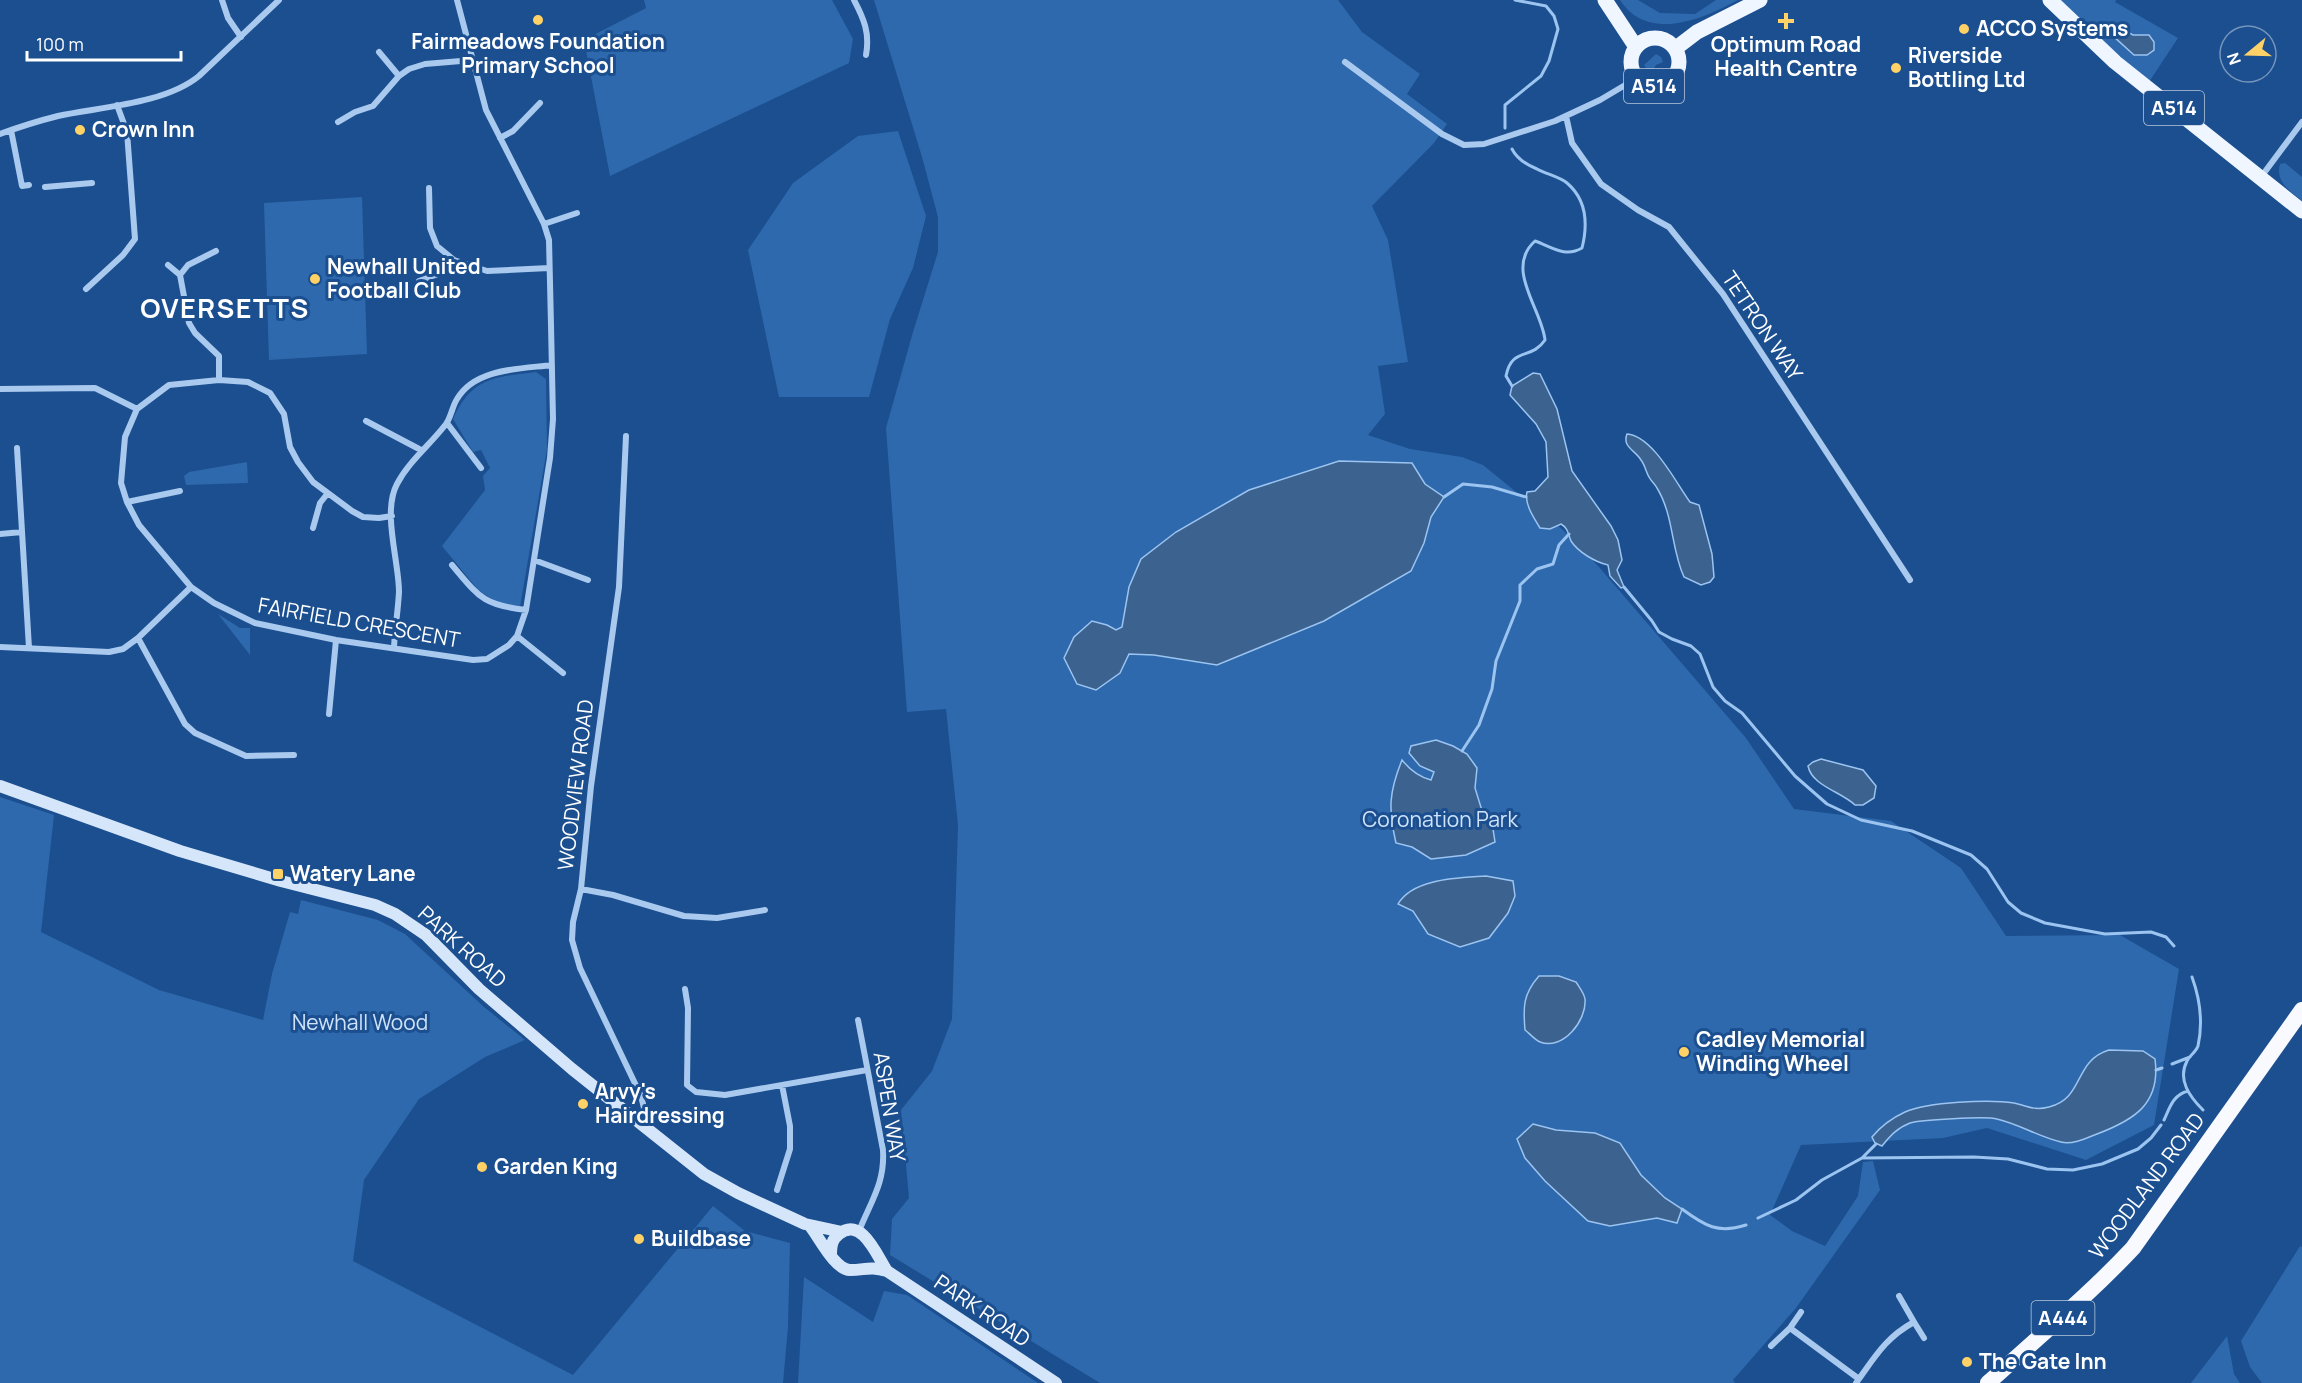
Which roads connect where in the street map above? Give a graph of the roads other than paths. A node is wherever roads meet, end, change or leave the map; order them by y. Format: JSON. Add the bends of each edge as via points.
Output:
{"nodes":[{"id":1,"x":222,"y":0,"type":"edge"},
{"id":2,"x":279,"y":0,"type":"edge"},
{"id":3,"x":457,"y":0,"type":"edge"},
{"id":4,"x":854,"y":0,"type":"edge"},
{"id":5,"x":1605,"y":0,"type":"edge"},
{"id":6,"x":1760,"y":0,"type":"edge"},
{"id":7,"x":2050,"y":0,"type":"edge"},
{"id":8,"x":241,"y":37,"type":"junction"},
{"id":9,"x":1636,"y":47,"type":"junction"},
{"id":10,"x":1676,"y":48,"type":"junction"},
{"id":11,"x":380,"y":52,"type":"dead end"},
{"id":12,"x":866,"y":55,"type":"dead end"},
{"id":13,"x":473,"y":60,"type":"junction"},
{"id":14,"x":1345,"y":62,"type":"dead end"},
{"id":15,"x":399,"y":76,"type":"junction"},
{"id":16,"x":1637,"y":78,"type":"junction"},
{"id":17,"x":540,"y":103,"type":"dead end"},
{"id":18,"x":117,"y":105,"type":"junction"},
{"id":19,"x":1566,"y":116,"type":"junction"},
{"id":20,"x":338,"y":122,"type":"dead end"},
{"id":21,"x":2302,"y":122,"type":"edge"},
{"id":22,"x":11,"y":130,"type":"junction"},
{"id":23,"x":0,"y":134,"type":"edge"},
{"id":24,"x":500,"y":138,"type":"junction"},
{"id":25,"x":2261,"y":177,"type":"junction"},
{"id":26,"x":92,"y":183,"type":"dead end"},
{"id":27,"x":29,"y":185,"type":"dead end"},
{"id":28,"x":45,"y":187,"type":"dead end"},
{"id":29,"x":429,"y":188,"type":"dead end"},
{"id":30,"x":2302,"y":211,"type":"edge"},
{"id":31,"x":577,"y":213,"type":"dead end"},
{"id":32,"x":544,"y":224,"type":"junction"},
{"id":33,"x":216,"y":251,"type":"dead end"},
{"id":34,"x":454,"y":260,"type":"junction"},
{"id":35,"x":168,"y":266,"type":"dead end"},
{"id":36,"x":549,"y":268,"type":"junction"},
{"id":37,"x":180,"y":275,"type":"junction"},
{"id":38,"x":419,"y":281,"type":"dead end"},
{"id":39,"x":86,"y":289,"type":"dead end"},
{"id":40,"x":552,"y":365,"type":"junction"},
{"id":41,"x":219,"y":380,"type":"junction"},
{"id":42,"x":0,"y":389,"type":"edge"},
{"id":43,"x":137,"y":409,"type":"junction"},
{"id":44,"x":366,"y":422,"type":"dead end"},
{"id":45,"x":447,"y":423,"type":"junction"},
{"id":46,"x":626,"y":436,"type":"dead end"},
{"id":47,"x":17,"y":448,"type":"dead end"},
{"id":48,"x":421,"y":450,"type":"junction"},
{"id":49,"x":481,"y":468,"type":"dead end"},
{"id":50,"x":180,"y":491,"type":"dead end"},
{"id":51,"x":328,"y":493,"type":"junction"},
{"id":52,"x":127,"y":502,"type":"junction"},
{"id":53,"x":392,"y":516,"type":"junction"},
{"id":54,"x":313,"y":528,"type":"dead end"},
{"id":55,"x":22,"y":532,"type":"junction"},
{"id":56,"x":0,"y":534,"type":"edge"},
{"id":57,"x":534,"y":560,"type":"junction"},
{"id":58,"x":452,"y":565,"type":"dead end"},
{"id":59,"x":588,"y":580,"type":"dead end"},
{"id":60,"x":1910,"y":580,"type":"dead end"},
{"id":61,"x":191,"y":587,"type":"junction"},
{"id":62,"x":526,"y":610,"type":"junction"},
{"id":63,"x":517,"y":636,"type":"junction"},
{"id":64,"x":138,"y":638,"type":"junction"},
{"id":65,"x":336,"y":640,"type":"junction"},
{"id":66,"x":0,"y":647,"type":"edge"},
{"id":67,"x":394,"y":647,"type":"junction"},
{"id":68,"x":29,"y":648,"type":"junction"},
{"id":69,"x":563,"y":673,"type":"dead end"},
{"id":70,"x":329,"y":714,"type":"dead end"},
{"id":71,"x":294,"y":755,"type":"dead end"},
{"id":72,"x":0,"y":786,"type":"edge"},
{"id":73,"x":580,"y":889,"type":"junction"},
{"id":74,"x":765,"y":910,"type":"dead end"},
{"id":75,"x":685,"y":989,"type":"dead end"},
{"id":76,"x":2302,"y":1010,"type":"edge"},
{"id":77,"x":858,"y":1020,"type":"dead end"},
{"id":78,"x":867,"y":1070,"type":"junction"},
{"id":79,"x":782,"y":1085,"type":"junction"},
{"id":80,"x":638,"y":1121,"type":"junction"},
{"id":81,"x":777,"y":1190,"type":"dead end"},
{"id":82,"x":810,"y":1226,"type":"junction"},
{"id":83,"x":859,"y":1231,"type":"junction"},
{"id":84,"x":842,"y":1232,"type":"junction"},
{"id":85,"x":871,"y":1247,"type":"junction"},
{"id":86,"x":831,"y":1254,"type":"junction"},
{"id":87,"x":859,"y":1269,"type":"junction"},
{"id":88,"x":887,"y":1271,"type":"junction"},
{"id":89,"x":1899,"y":1296,"type":"dead end"},
{"id":90,"x":1801,"y":1312,"type":"dead end"},
{"id":91,"x":1914,"y":1322,"type":"junction"},
{"id":92,"x":1790,"y":1328,"type":"junction"},
{"id":93,"x":1924,"y":1338,"type":"dead end"},
{"id":94,"x":1772,"y":1346,"type":"dead end"},
{"id":95,"x":1858,"y":1381,"type":"edge"},
{"id":96,"x":1056,"y":1383,"type":"edge"},
{"id":97,"x":1988,"y":1383,"type":"edge"}],
"edges":[{"from":1,"to":8,"type":"street"},
{"from":2,"to":8,"type":"street"},
{"from":3,"to":13,"type":"street"},
{"from":4,"to":12,"type":"street","via":[[869,40]]},
{"from":5,"to":9,"type":"main road","number":"A514"},
{"from":6,"to":10,"type":"main road","number":"A514","via":[[1697,32]]},
{"from":7,"to":25,"type":"main road","number":"A514","via":[[2115,62]]},
{"from":8,"to":18,"type":"street","via":[[192,82]]},
{"from":9,"to":10,"type":"main road","number":"A514","via":[[1656,37]]},
{"from":9,"to":16,"type":"main road","number":"A514","via":[[1630,63]]},
{"from":10,"to":16,"type":"main road","number":"A514","via":[[1679,66],[1672,80],[1651,86]]},
{"from":11,"to":15,"type":"street"},
{"from":13,"to":15,"type":"street","via":[[424,64]]},
{"from":13,"to":24,"type":"street","via":[[486,110]]},
{"from":14,"to":19,"type":"street","via":[[1442,134],[1464,145],[1484,144]]},
{"from":15,"to":20,"type":"street","via":[[374,106]]},
{"from":16,"to":19,"type":"street"},
{"from":17,"to":24,"type":"street","via":[[513,131]]},
{"from":18,"to":22,"type":"street"},
{"from":18,"to":39,"type":"street","via":[[127,132],[135,239]]},
{"from":19,"to":60,"type":"street","name":"TETRON WAY","via":[[1572,143],[1601,184],[1669,227],[1723,294]]},
{"from":21,"to":25,"type":"street"},
{"from":22,"to":23,"type":"street"},
{"from":22,"to":27,"type":"street","via":[[22,186]]},
{"from":24,"to":32,"type":"street"},
{"from":25,"to":30,"type":"main road","number":"A514"},
{"from":26,"to":28,"type":"street"},
{"from":29,"to":34,"type":"street","via":[[430,228],[437,246]]},
{"from":31,"to":32,"type":"street"},
{"from":32,"to":36,"type":"street","via":[[549,240]]},
{"from":33,"to":37,"type":"street","via":[[188,265]]},
{"from":34,"to":36,"type":"street","via":[[488,271]]},
{"from":34,"to":38,"type":"street","via":[[446,270]]},
{"from":35,"to":37,"type":"street"},
{"from":36,"to":40,"type":"street"},
{"from":37,"to":41,"type":"street","via":[[189,323],[219,356]]},
{"from":40,"to":45,"type":"street","via":[[496,372],[480,379],[457,398]]},
{"from":40,"to":57,"type":"street","via":[[550,458]]},
{"from":41,"to":43,"type":"street","via":[[169,385]]},
{"from":41,"to":51,"type":"street","via":[[248,382],[270,393],[284,414],[290,447],[298,462],[313,482]]},
{"from":42,"to":43,"type":"street","via":[[95,388]]},
{"from":43,"to":52,"type":"street","name":"FAIRFIELD CRESCENT","via":[[125,437],[121,466]]},
{"from":44,"to":48,"type":"street"},
{"from":45,"to":48,"type":"street"},
{"from":45,"to":49,"type":"street"},
{"from":46,"to":73,"type":"street","name":"WOODVIEW ROAD","via":[[619,586]]},
{"from":47,"to":55,"type":"street"},
{"from":48,"to":53,"type":"street","via":[[396,485]]},
{"from":50,"to":52,"type":"street"},
{"from":51,"to":53,"type":"street","via":[[363,517]]},
{"from":51,"to":54,"type":"street","via":[[320,503]]},
{"from":52,"to":61,"type":"street","name":"FAIRFIELD CRESCENT","via":[[140,525]]},
{"from":53,"to":67,"type":"street","via":[[399,592]]},
{"from":55,"to":56,"type":"street"},
{"from":55,"to":68,"type":"street"},
{"from":57,"to":59,"type":"street"},
{"from":57,"to":62,"type":"street"},
{"from":58,"to":62,"type":"street","via":[[488,602]]},
{"from":61,"to":64,"type":"street"},
{"from":61,"to":65,"type":"street","name":"FAIRFIELD CRESCENT","via":[[255,623]]},
{"from":62,"to":63,"type":"street"},
{"from":63,"to":67,"type":"street","name":"FAIRFIELD CRESCENT","via":[[487,659]]},
{"from":63,"to":69,"type":"street"},
{"from":64,"to":68,"type":"street","via":[[123,649],[109,652]]},
{"from":64,"to":71,"type":"street","via":[[185,724],[195,733],[246,756]]},
{"from":65,"to":67,"type":"street","name":"FAIRFIELD CRESCENT"},
{"from":65,"to":70,"type":"street"},
{"from":66,"to":68,"type":"street"},
{"from":72,"to":80,"type":"main road","name":"PARK ROAD","via":[[180,851],[375,905],[395,914],[426,935],[479,989]]},
{"from":73,"to":74,"type":"street","via":[[684,916],[717,918]]},
{"from":73,"to":80,"type":"street","name":"WOODVIEW ROAD","via":[[573,922],[575,954],[641,1096],[644,1107]]},
{"from":75,"to":79,"type":"street","via":[[687,1085],[696,1092],[725,1095]]},
{"from":76,"to":97,"type":"highway","name":"WOODLAND ROAD","number":"A444","via":[[2133,1248],[2062,1319]]},
{"from":77,"to":78,"type":"street","name":"ASPEN WAY"},
{"from":78,"to":79,"type":"street"},
{"from":78,"to":83,"type":"street","name":"ASPEN WAY","via":[[884,1165]]},
{"from":79,"to":81,"type":"street","via":[[790,1149]]},
{"from":80,"to":82,"type":"main road","name":"PARK ROAD","via":[[704,1174]]},
{"from":82,"to":84,"type":"main road","name":"PARK ROAD"},
{"from":82,"to":86,"type":"main road","name":"PARK ROAD"},
{"from":83,"to":84,"type":"main road","name":"PARK ROAD"},
{"from":83,"to":85,"type":"main road","name":"PARK ROAD"},
{"from":84,"to":86,"type":"main road","via":[[833,1241]]},
{"from":85,"to":87,"type":"main road","via":[[869,1259]]},
{"from":85,"to":88,"type":"main road","name":"PARK ROAD"},
{"from":86,"to":87,"type":"main road","name":"PARK ROAD","via":[[839,1266]]},
{"from":87,"to":88,"type":"main road","name":"PARK ROAD"},
{"from":88,"to":96,"type":"main road","name":"PARK ROAD"},
{"from":89,"to":91,"type":"street"},
{"from":90,"to":92,"type":"street"},
{"from":91,"to":93,"type":"street"},
{"from":91,"to":95,"type":"street","via":[[1891,1336]]},
{"from":92,"to":94,"type":"street"},
{"from":92,"to":95,"type":"street"}]}
